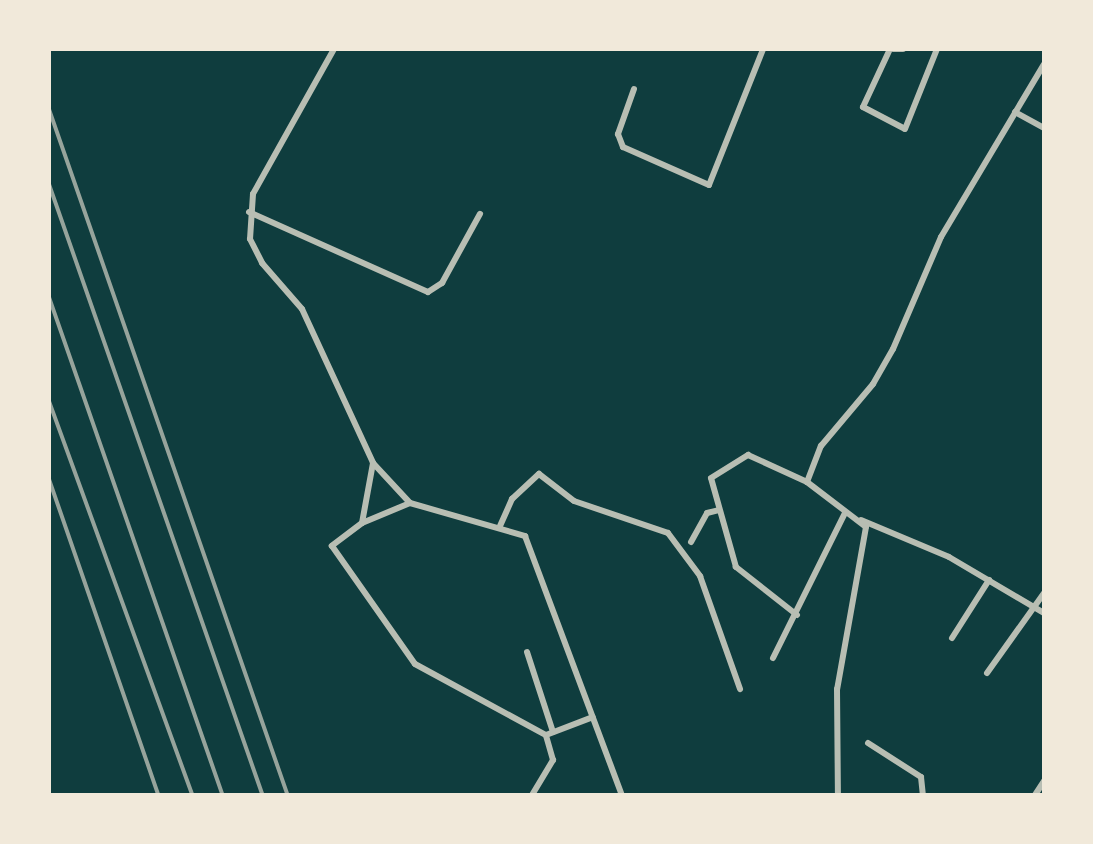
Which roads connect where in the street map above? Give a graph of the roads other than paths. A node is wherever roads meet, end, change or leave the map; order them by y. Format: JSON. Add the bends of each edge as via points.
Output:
{"nodes":[{"id":1,"x":334,"y":49,"type":"edge"},
{"id":2,"x":762,"y":49,"type":"edge"},
{"id":3,"x":892,"y":49,"type":"edge"},
{"id":4,"x":903,"y":49,"type":"edge"},
{"id":5,"x":937,"y":49,"type":"edge"},
{"id":6,"x":1044,"y":64,"type":"edge"},
{"id":7,"x":634,"y":89,"type":"dead end"},
{"id":8,"x":1015,"y":112,"type":"junction"},
{"id":9,"x":1044,"y":128,"type":"edge"},
{"id":10,"x":249,"y":212,"type":"junction"},
{"id":11,"x":480,"y":214,"type":"dead end"},
{"id":12,"x":373,"y":463,"type":"junction"},
{"id":13,"x":807,"y":482,"type":"junction"},
{"id":14,"x":410,"y":503,"type":"junction"},
{"id":15,"x":719,"y":510,"type":"junction"},
{"id":16,"x":845,"y":513,"type":"junction"},
{"id":17,"x":861,"y":520,"type":"junction"},
{"id":18,"x":362,"y":523,"type":"junction"},
{"id":19,"x":499,"y":526,"type":"junction"},
{"id":20,"x":691,"y":542,"type":"dead end"},
{"id":21,"x":989,"y":579,"type":"junction"},
{"id":22,"x":1044,"y":593,"type":"edge"},
{"id":23,"x":1036,"y":607,"type":"junction"},
{"id":24,"x":1044,"y":613,"type":"edge"},
{"id":25,"x":797,"y":615,"type":"junction"},
{"id":26,"x":952,"y":638,"type":"dead end"},
{"id":27,"x":527,"y":652,"type":"dead end"},
{"id":28,"x":773,"y":659,"type":"dead end"},
{"id":29,"x":987,"y":673,"type":"dead end"},
{"id":30,"x":740,"y":689,"type":"dead end"},
{"id":31,"x":593,"y":717,"type":"junction"},
{"id":32,"x":549,"y":734,"type":"junction"},
{"id":33,"x":868,"y":743,"type":"dead end"},
{"id":34,"x":1044,"y":781,"type":"edge"},
{"id":35,"x":919,"y":794,"type":"edge"},
{"id":36,"x":532,"y":795,"type":"edge"},
{"id":37,"x":622,"y":795,"type":"edge"},
{"id":38,"x":838,"y":795,"type":"edge"},
{"id":39,"x":1035,"y":795,"type":"edge"}],
"edges":[{"from":1,"to":10,"type":"street"},
{"from":2,"to":7,"type":"street","via":[[709,185],[623,146],[618,134]]},
{"from":3,"to":4,"type":"street"},
{"from":3,"to":5,"type":"street","via":[[863,107],[905,128]]},
{"from":6,"to":8,"type":"street"},
{"from":8,"to":9,"type":"street"},
{"from":8,"to":13,"type":"street","via":[[941,237],[894,349],[873,384],[821,446]]},
{"from":10,"to":11,"type":"street","via":[[428,292],[442,283]]},
{"from":10,"to":12,"type":"street","via":[[250,239],[262,263],[302,309]]},
{"from":12,"to":14,"type":"street"},
{"from":12,"to":18,"type":"street"},
{"from":13,"to":15,"type":"street","via":[[748,455],[711,478]]},
{"from":13,"to":16,"type":"street"},
{"from":14,"to":18,"type":"street"},
{"from":14,"to":19,"type":"street"},
{"from":15,"to":20,"type":"street","via":[[707,513]]},
{"from":15,"to":25,"type":"street","via":[[736,567]]},
{"from":16,"to":17,"type":"street"},
{"from":16,"to":25,"type":"street"},
{"from":17,"to":21,"type":"street"},
{"from":17,"to":38,"type":"street","via":[[866,527],[837,689]]},
{"from":18,"to":32,"type":"street","via":[[332,546],[415,664]]},
{"from":19,"to":30,"type":"street","via":[[512,499],[539,474],[574,501],[668,533],[700,576]]},
{"from":19,"to":31,"type":"street","via":[[525,536],[535,553]]},
{"from":21,"to":23,"type":"street"},
{"from":21,"to":26,"type":"street"},
{"from":22,"to":23,"type":"street"},
{"from":23,"to":24,"type":"street"},
{"from":23,"to":29,"type":"street"},
{"from":25,"to":28,"type":"street"},
{"from":27,"to":32,"type":"street"},
{"from":31,"to":32,"type":"street"},
{"from":31,"to":37,"type":"street"},
{"from":32,"to":36,"type":"street","via":[[553,760]]},
{"from":33,"to":35,"type":"street","via":[[921,777]]},
{"from":34,"to":39,"type":"street"}]}
